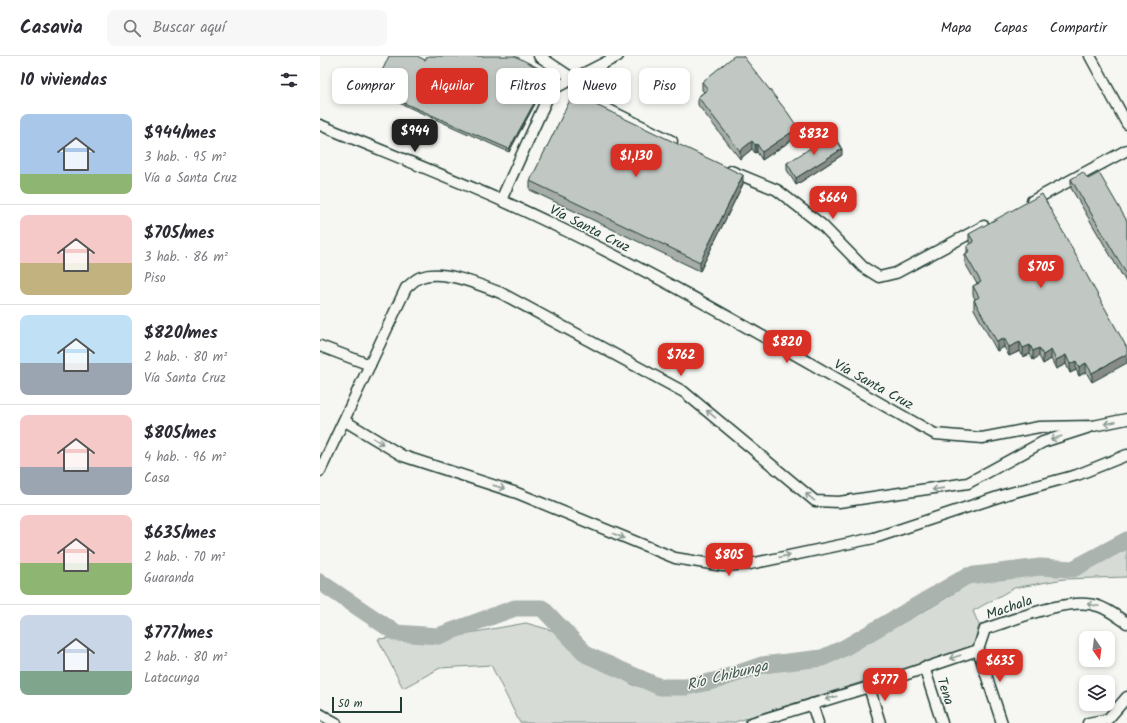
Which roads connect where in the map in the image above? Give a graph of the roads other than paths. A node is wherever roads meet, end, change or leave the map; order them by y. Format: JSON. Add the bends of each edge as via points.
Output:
{"nodes":[{"id":1,"x":539,"y":56,"type":"edge"},
{"id":2,"x":618,"y":56,"type":"edge"},
{"id":3,"x":1090,"y":56,"type":"edge"},
{"id":4,"x":593,"y":68,"type":"edge"},
{"id":5,"x":568,"y":75,"type":"edge"},
{"id":6,"x":568,"y":80,"type":"edge"},
{"id":7,"x":603,"y":106,"type":"dead end"},
{"id":8,"x":1127,"y":124,"type":"edge"},
{"id":9,"x":320,"y":125,"type":"edge"},
{"id":10,"x":681,"y":146,"type":"edge"},
{"id":11,"x":1127,"y":150,"type":"edge"},
{"id":12,"x":724,"y":168,"type":"edge"},
{"id":13,"x":501,"y":200,"type":"junction"},
{"id":14,"x":1021,"y":206,"type":"edge"},
{"id":15,"x":993,"y":221,"type":"edge"},
{"id":16,"x":320,"y":346,"type":"edge"},
{"id":17,"x":370,"y":365,"type":"junction"},
{"id":18,"x":1127,"y":419,"type":"edge"},
{"id":19,"x":345,"y":420,"type":"junction"},
{"id":20,"x":1093,"y":426,"type":"junction"},
{"id":21,"x":1127,"y":455,"type":"edge"},
{"id":22,"x":320,"y":471,"type":"edge"},
{"id":23,"x":1127,"y":623,"type":"edge"},
{"id":24,"x":978,"y":650,"type":"junction"},
{"id":25,"x":924,"y":667,"type":"junction"},
{"id":26,"x":869,"y":687,"type":"junction"},
{"id":27,"x":1127,"y":697,"type":"edge"},
{"id":28,"x":812,"y":704,"type":"junction"},
{"id":29,"x":320,"y":714,"type":"edge"},
{"id":30,"x":336,"y":723,"type":"edge"},
{"id":31,"x":752,"y":723,"type":"edge"},
{"id":32,"x":818,"y":723,"type":"edge"},
{"id":33,"x":880,"y":723,"type":"edge"},
{"id":34,"x":942,"y":723,"type":"edge"},
{"id":35,"x":1002,"y":723,"type":"edge"},
{"id":36,"x":1088,"y":723,"type":"edge"}],
"edges":[{"from":1,"to":5,"type":"street"},
{"from":2,"to":4,"type":"street"},
{"from":3,"to":8,"type":"street"},
{"from":6,"to":13,"type":"street","via":[[551,90]]},
{"from":7,"to":10,"type":"street"},
{"from":9,"to":13,"type":"street","name":"Vía Santa Cruz"},
{"from":11,"to":14,"type":"street"},
{"from":12,"to":15,"type":"street","via":[[777,190],[822,225],[863,267],[879,277],[896,273]]},
{"from":13,"to":20,"type":"street","name":"Vía Santa Cruz","via":[[679,290],[935,434],[982,438],[1038,427]]},
{"from":16,"to":17,"type":"street"},
{"from":17,"to":19,"type":"street"},
{"from":20,"to":17,"type":"street","one_way":true,"via":[[1043,442],[968,483],[828,503],[815,501],[684,392],[521,303],[472,282],[439,275],[420,277],[406,288]]},
{"from":18,"to":20,"type":"street","name":"Vía Santa Cruz","one_way":true},
{"from":19,"to":21,"type":"street","one_way":true,"via":[[403,456],[517,493],[675,558],[723,566],[750,564],[874,538],[1007,494],[1076,475]]},
{"from":19,"to":22,"type":"street"},
{"from":23,"to":24,"type":"street","name":"Machala","one_way":true,"via":[[1099,606],[1087,603],[1063,604],[985,629]]},
{"from":24,"to":25,"type":"street","one_way":true},
{"from":24,"to":35,"type":"street"},
{"from":25,"to":26,"type":"street"},
{"from":25,"to":34,"type":"street","name":"Tena"},
{"from":26,"to":28,"type":"street","one_way":true},
{"from":26,"to":33,"type":"street"},
{"from":27,"to":36,"type":"street","via":[[1108,719]]},
{"from":28,"to":31,"type":"street"},
{"from":28,"to":32,"type":"street"},
{"from":29,"to":30,"type":"street"}]}
